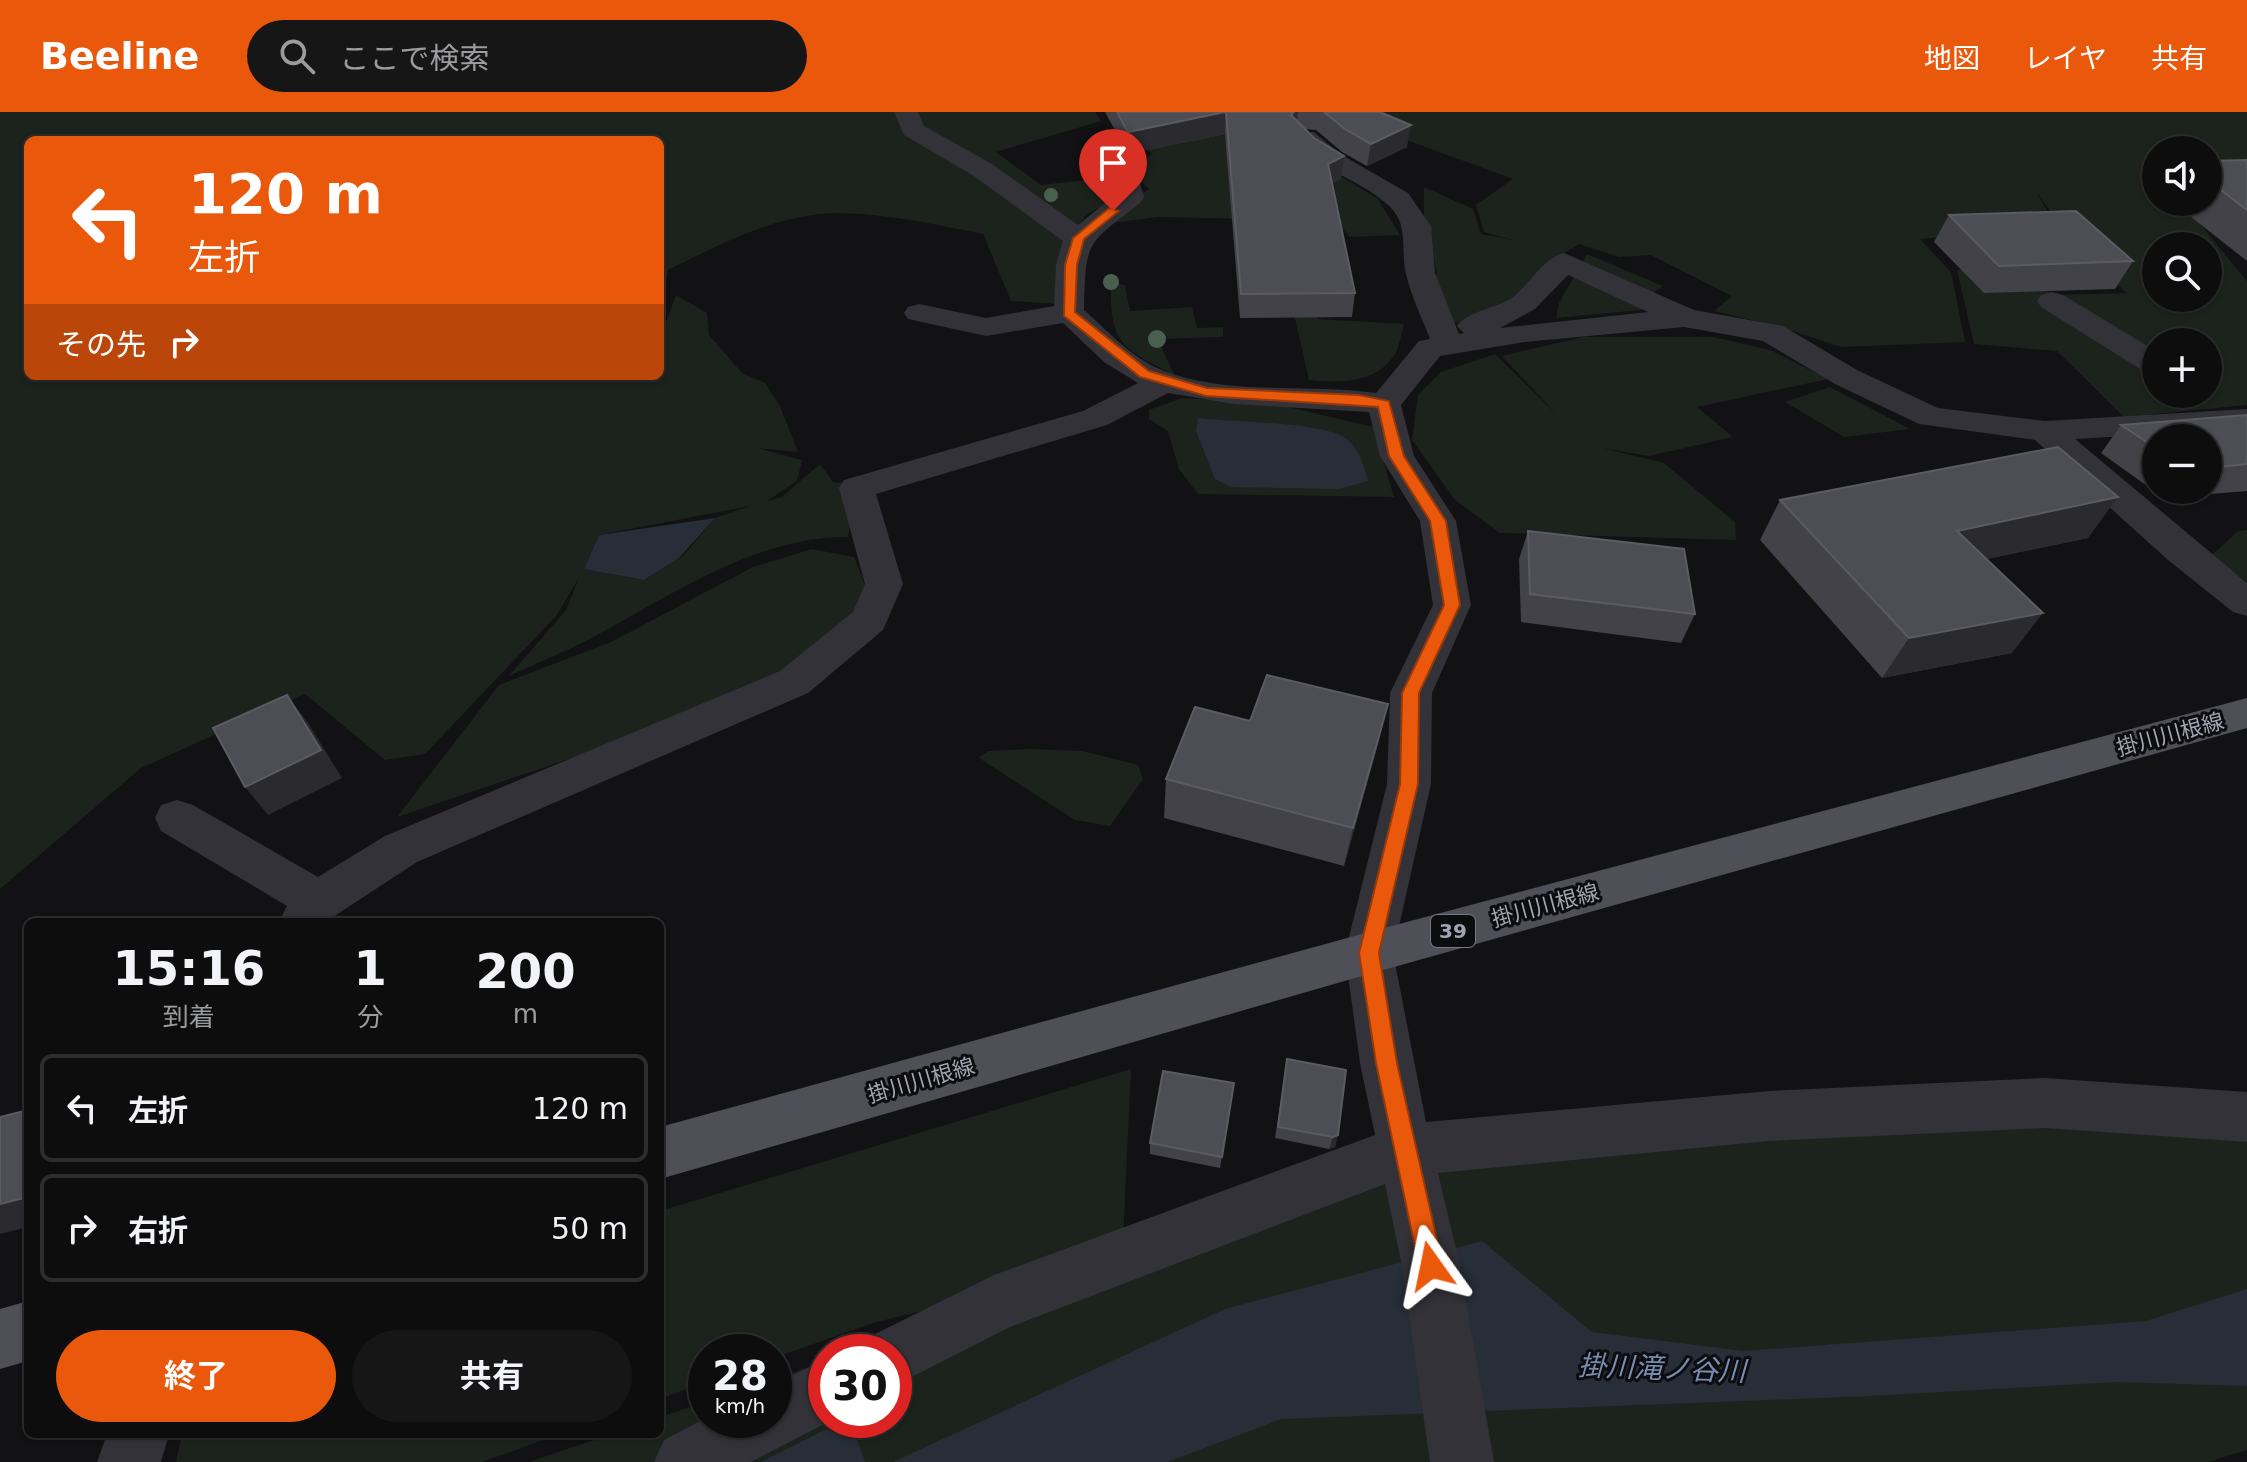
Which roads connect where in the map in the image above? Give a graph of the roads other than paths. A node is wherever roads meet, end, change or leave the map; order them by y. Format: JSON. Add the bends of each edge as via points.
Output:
{"nodes":[{"id":1,"x":906,"y":112,"type":"edge"},
{"id":2,"x":1305,"y":137,"type":"edge"},
{"id":3,"x":1129,"y":182,"type":"dead end"},
{"id":4,"x":1078,"y":238,"type":"junction"},
{"id":5,"x":2052,"y":301,"type":"dead end"},
{"id":6,"x":919,"y":313,"type":"dead end"},
{"id":7,"x":1069,"y":313,"type":"junction"},
{"id":8,"x":1684,"y":318,"type":"junction"},
{"id":9,"x":1445,"y":339,"type":"junction"},
{"id":10,"x":2142,"y":356,"type":"edge"},
{"id":11,"x":1167,"y":381,"type":"junction"},
{"id":12,"x":1384,"y":404,"type":"junction"},
{"id":13,"x":2222,"y":406,"type":"edge"},
{"id":14,"x":2244,"y":419,"type":"edge"},
{"id":15,"x":2045,"y":431,"type":"junction"},
{"id":16,"x":2247,"y":603,"type":"edge"},
{"id":17,"x":2247,"y":713,"type":"edge"},
{"id":18,"x":177,"y":818,"type":"dead end"},
{"id":19,"x":311,"y":911,"type":"edge"},
{"id":20,"x":1369,"y":953,"type":"junction"},
{"id":21,"x":2247,"y":1117,"type":"edge"},
{"id":22,"x":1406,"y":1150,"type":"junction"},
{"id":23,"x":664,"y":1152,"type":"edge"},
{"id":24,"x":24,"y":1332,"type":"edge"},
{"id":25,"x":0,"y":1339,"type":"edge"},
{"id":26,"x":912,"y":1347,"type":"edge"},
{"id":27,"x":137,"y":1438,"type":"edge"},
{"id":28,"x":733,"y":1438,"type":"edge"},
{"id":29,"x":129,"y":1462,"type":"edge"},
{"id":30,"x":686,"y":1462,"type":"edge"},
{"id":31,"x":1462,"y":1462,"type":"edge"}],
"edges":[{"from":1,"to":4,"type":"street","via":[[913,130],[983,170]]},
{"from":2,"to":9,"type":"street","via":[[1331,160],[1398,199],[1411,217],[1417,226],[1420,273]]},
{"from":3,"to":4,"type":"street","via":[[1130,197]]},
{"from":4,"to":7,"type":"street"},
{"from":5,"to":10,"type":"street"},
{"from":6,"to":7,"type":"street","via":[[986,327]]},
{"from":7,"to":11,"type":"street","via":[[1144,374]]},
{"from":8,"to":9,"type":"street"},
{"from":8,"to":9,"type":"street","via":[[1564,262],[1533,299]]},
{"from":8,"to":15,"type":"street","via":[[1772,333],[1846,377],[1931,417]]},
{"from":9,"to":12,"type":"street","via":[[1430,348]]},
{"from":11,"to":12,"type":"street","via":[[1206,392]]},
{"from":11,"to":19,"type":"street","via":[[1095,418],[857,488],[884,584],[869,620],[794,682],[401,849]]},
{"from":12,"to":20,"type":"street","via":[[1397,456],[1438,521],[1452,605],[1411,693],[1409,784]]},
{"from":13,"to":14,"type":"street"},
{"from":14,"to":15,"type":"street"},
{"from":15,"to":16,"type":"street"},
{"from":17,"to":20,"type":"main road","name":"掛川川根線","number":"39"},
{"from":18,"to":19,"type":"street"},
{"from":20,"to":22,"type":"street"},
{"from":20,"to":23,"type":"main road","name":"掛川川根線","number":"39"},
{"from":21,"to":22,"type":"street","via":[[2045,1103],[1769,1116]]},
{"from":22,"to":26,"type":"street","via":[[994,1304]]},
{"from":22,"to":31,"type":"street","via":[[1431,1266]]},
{"from":24,"to":25,"type":"main road"},
{"from":27,"to":29,"type":"street"},
{"from":28,"to":30,"type":"street"}]}
